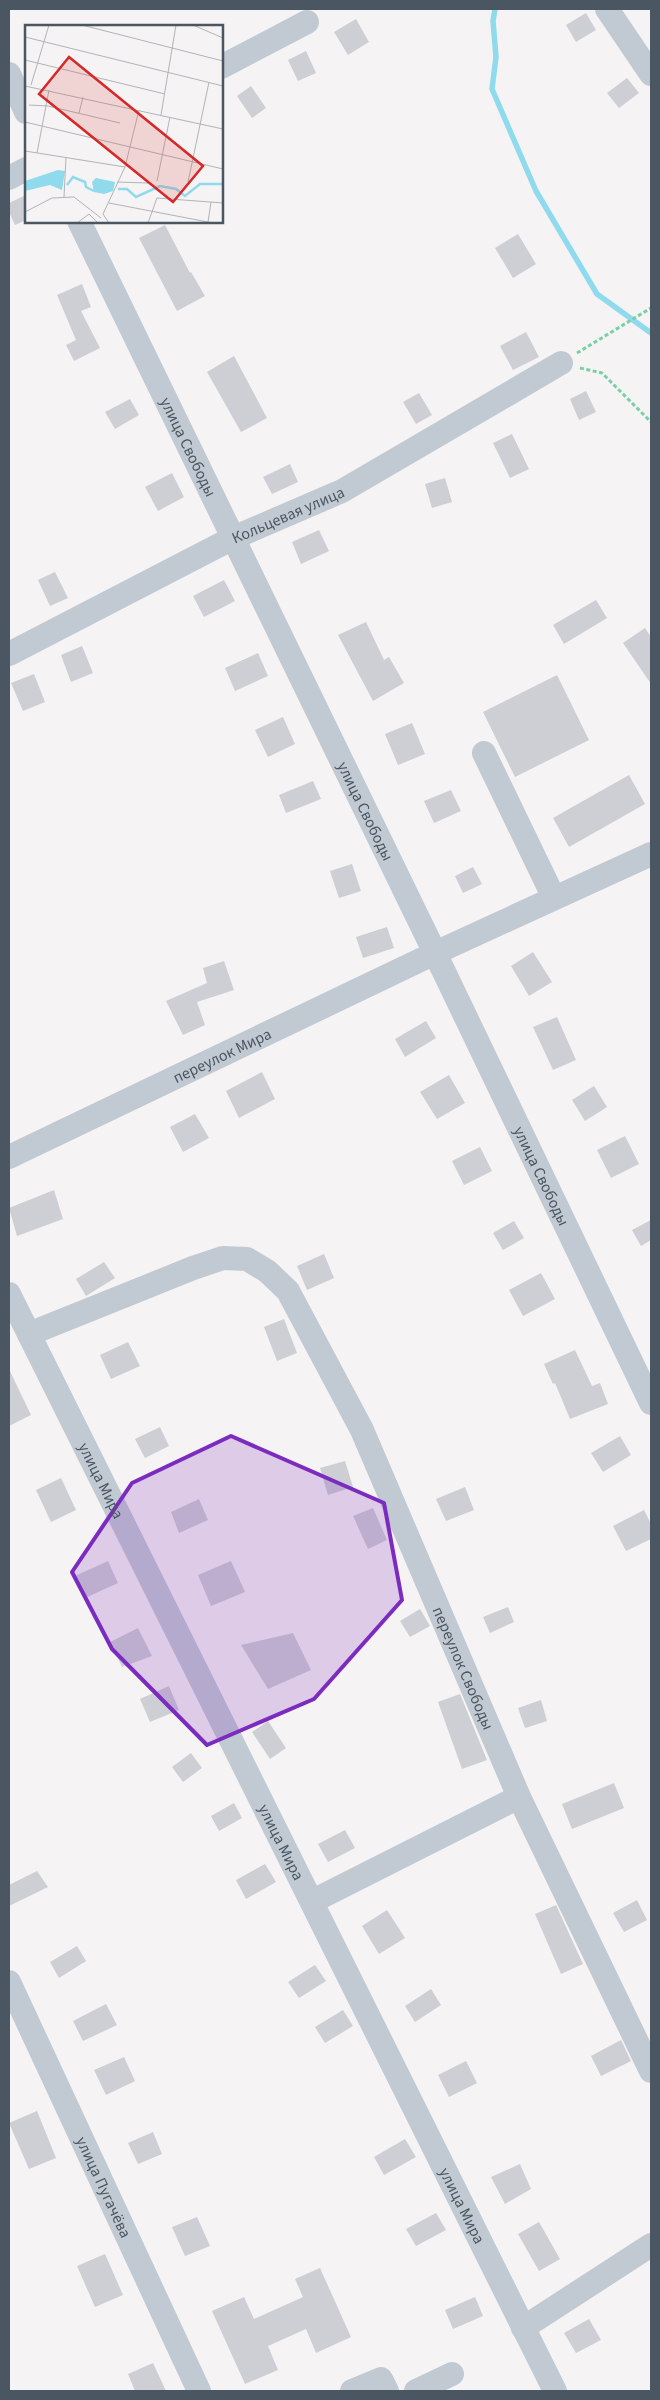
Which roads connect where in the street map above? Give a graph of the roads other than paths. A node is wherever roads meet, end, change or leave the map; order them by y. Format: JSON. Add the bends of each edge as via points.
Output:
{"nodes":[{"id":1,"x":607,"y":9,"type":"edge"},
{"id":2,"x":307,"y":22,"type":"dead end"},
{"id":3,"x":222,"y":67,"type":"edge"},
{"id":4,"x":9,"y":74,"type":"edge"},
{"id":5,"x":651,"y":74,"type":"edge"},
{"id":6,"x":25,"y":110,"type":"edge"},
{"id":7,"x":25,"y":170,"type":"edge"},
{"id":8,"x":9,"y":178,"type":"edge"},
{"id":9,"x":79,"y":222,"type":"edge"},
{"id":10,"x":561,"y":363,"type":"road end"},
{"id":11,"x":233,"y":538,"type":"junction"},
{"id":12,"x":9,"y":654,"type":"edge"},
{"id":13,"x":484,"y":753,"type":"dead end"},
{"id":14,"x":651,"y":854,"type":"edge"},
{"id":15,"x":554,"y":898,"type":"junction"},
{"id":16,"x":436,"y":952,"type":"junction"},
{"id":17,"x":9,"y":1157,"type":"edge"},
{"id":18,"x":9,"y":1294,"type":"edge"},
{"id":19,"x":29,"y":1334,"type":"junction"},
{"id":20,"x":651,"y":1402,"type":"edge"},
{"id":21,"x":519,"y":1797,"type":"junction"},
{"id":22,"x":313,"y":1902,"type":"junction"},
{"id":23,"x":9,"y":1982,"type":"edge"},
{"id":24,"x":651,"y":2071,"type":"edge"},
{"id":25,"x":651,"y":2245,"type":"edge"},
{"id":26,"x":523,"y":2328,"type":"junction"},
{"id":27,"x":452,"y":2374,"type":"dead end"},
{"id":28,"x":199,"y":2391,"type":"edge"},
{"id":29,"x":352,"y":2391,"type":"edge"},
{"id":30,"x":387,"y":2391,"type":"edge"},
{"id":31,"x":416,"y":2391,"type":"edge"},
{"id":32,"x":555,"y":2391,"type":"edge"}],
"edges":[{"from":1,"to":5,"type":"street"},
{"from":2,"to":3,"type":"street"},
{"from":4,"to":6,"type":"street"},
{"from":7,"to":8,"type":"street"},
{"from":9,"to":11,"type":"street","name":"улица Свободы"},
{"from":10,"to":11,"type":"street","name":"Кольцевая улица","via":[[342,491]]},
{"from":11,"to":12,"type":"street","name":"Кольцевая улица"},
{"from":11,"to":16,"type":"street","name":"улица Свободы"},
{"from":13,"to":15,"type":"street"},
{"from":14,"to":15,"type":"street","name":"переулок Мира"},
{"from":15,"to":16,"type":"street","name":"переулок Мира"},
{"from":16,"to":17,"type":"street","name":"переулок Мира"},
{"from":16,"to":20,"type":"street","name":"улица Свободы"},
{"from":18,"to":19,"type":"street","name":"улица Мира"},
{"from":19,"to":21,"type":"street","name":"переулок Свободы","via":[[222,1258],[247,1259],[267,1271],[288,1291],[362,1430]]},
{"from":19,"to":22,"type":"street","name":"улица Мира"},
{"from":21,"to":22,"type":"street"},
{"from":21,"to":24,"type":"street","name":"переулок Свободы"},
{"from":22,"to":26,"type":"street","name":"улица Мира"},
{"from":23,"to":28,"type":"street","name":"улица Пугачёва"},
{"from":25,"to":26,"type":"street"},
{"from":26,"to":32,"type":"street","name":"улица Мира"},
{"from":27,"to":31,"type":"street"},
{"from":29,"to":30,"type":"street","via":[[382,2379]]}]}
